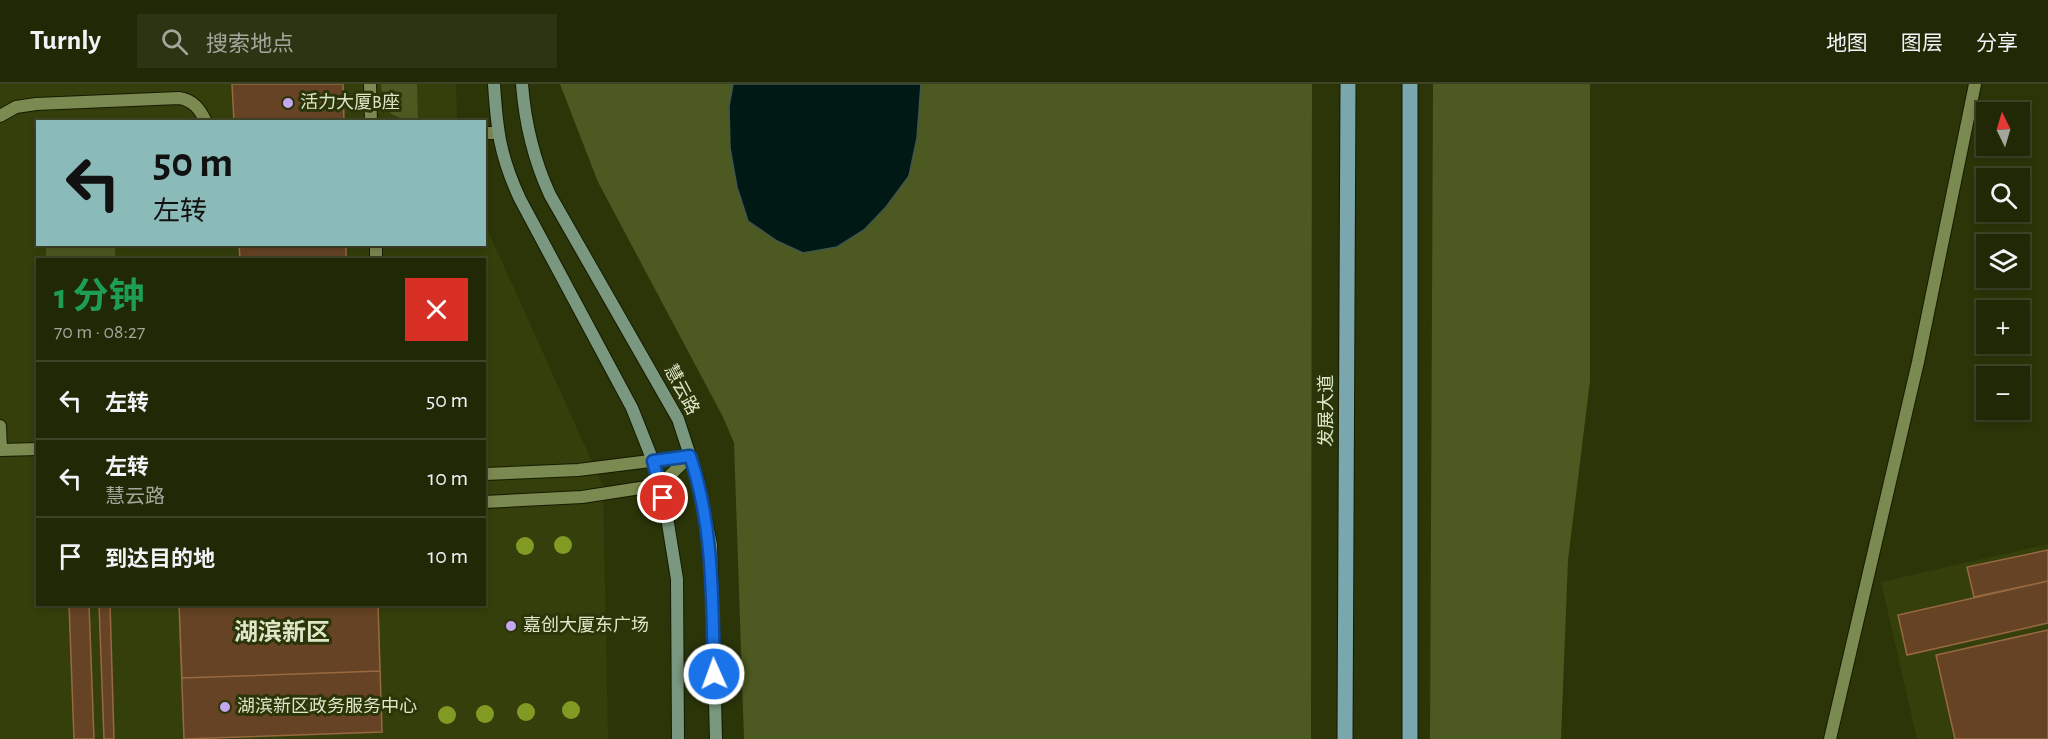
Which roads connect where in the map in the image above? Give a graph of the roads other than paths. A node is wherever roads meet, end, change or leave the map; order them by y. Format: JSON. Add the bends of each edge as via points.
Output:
{"nodes":[{"id":1,"x":370,"y":84,"type":"edge"},
{"id":2,"x":494,"y":84,"type":"edge"},
{"id":3,"x":522,"y":84,"type":"edge"},
{"id":4,"x":1348,"y":84,"type":"edge"},
{"id":5,"x":1410,"y":84,"type":"edge"},
{"id":6,"x":1975,"y":84,"type":"edge"},
{"id":7,"x":0,"y":116,"type":"edge"},
{"id":8,"x":205,"y":120,"type":"edge"},
{"id":9,"x":371,"y":120,"type":"edge"},
{"id":10,"x":491,"y":133,"type":"edge"},
{"id":11,"x":0,"y":426,"type":"edge"},
{"id":12,"x":36,"y":449,"type":"edge"},
{"id":13,"x":1,"y":450,"type":"edge"},
{"id":14,"x":690,"y":456,"type":"junction"},
{"id":15,"x":653,"y":461,"type":"junction"},
{"id":16,"x":486,"y":474,"type":"edge"},
{"id":17,"x":660,"y":486,"type":"junction"},
{"id":18,"x":486,"y":502,"type":"edge"},
{"id":19,"x":678,"y":739,"type":"edge"},
{"id":20,"x":716,"y":739,"type":"edge"},
{"id":21,"x":1345,"y":739,"type":"edge"},
{"id":22,"x":1410,"y":739,"type":"edge"},
{"id":23,"x":1830,"y":739,"type":"edge"}],
"edges":[{"from":1,"to":9,"type":"street"},
{"from":2,"to":10,"type":"street"},
{"from":3,"to":14,"type":"street","name":"慧云路","via":[[529,138],[541,175],[678,419]]},
{"from":4,"to":21,"type":"main road","name":"发展大道"},
{"from":5,"to":22,"type":"main road"},
{"from":6,"to":23,"type":"street","via":[[1918,362]]},
{"from":7,"to":8,"type":"street","via":[[16,107],[36,104],[179,98],[195,105]]},
{"from":10,"to":15,"type":"street","via":[[520,199],[632,408]]},
{"from":11,"to":13,"type":"street"},
{"from":12,"to":13,"type":"street"},
{"from":14,"to":15,"type":"street"},
{"from":14,"to":17,"type":"street"},
{"from":14,"to":20,"type":"street","name":"慧云路","via":[[711,545]]},
{"from":15,"to":16,"type":"street","via":[[578,470]]},
{"from":15,"to":17,"type":"street"},
{"from":17,"to":18,"type":"street","via":[[582,497]]},
{"from":17,"to":19,"type":"street","via":[[677,579]]}]}
